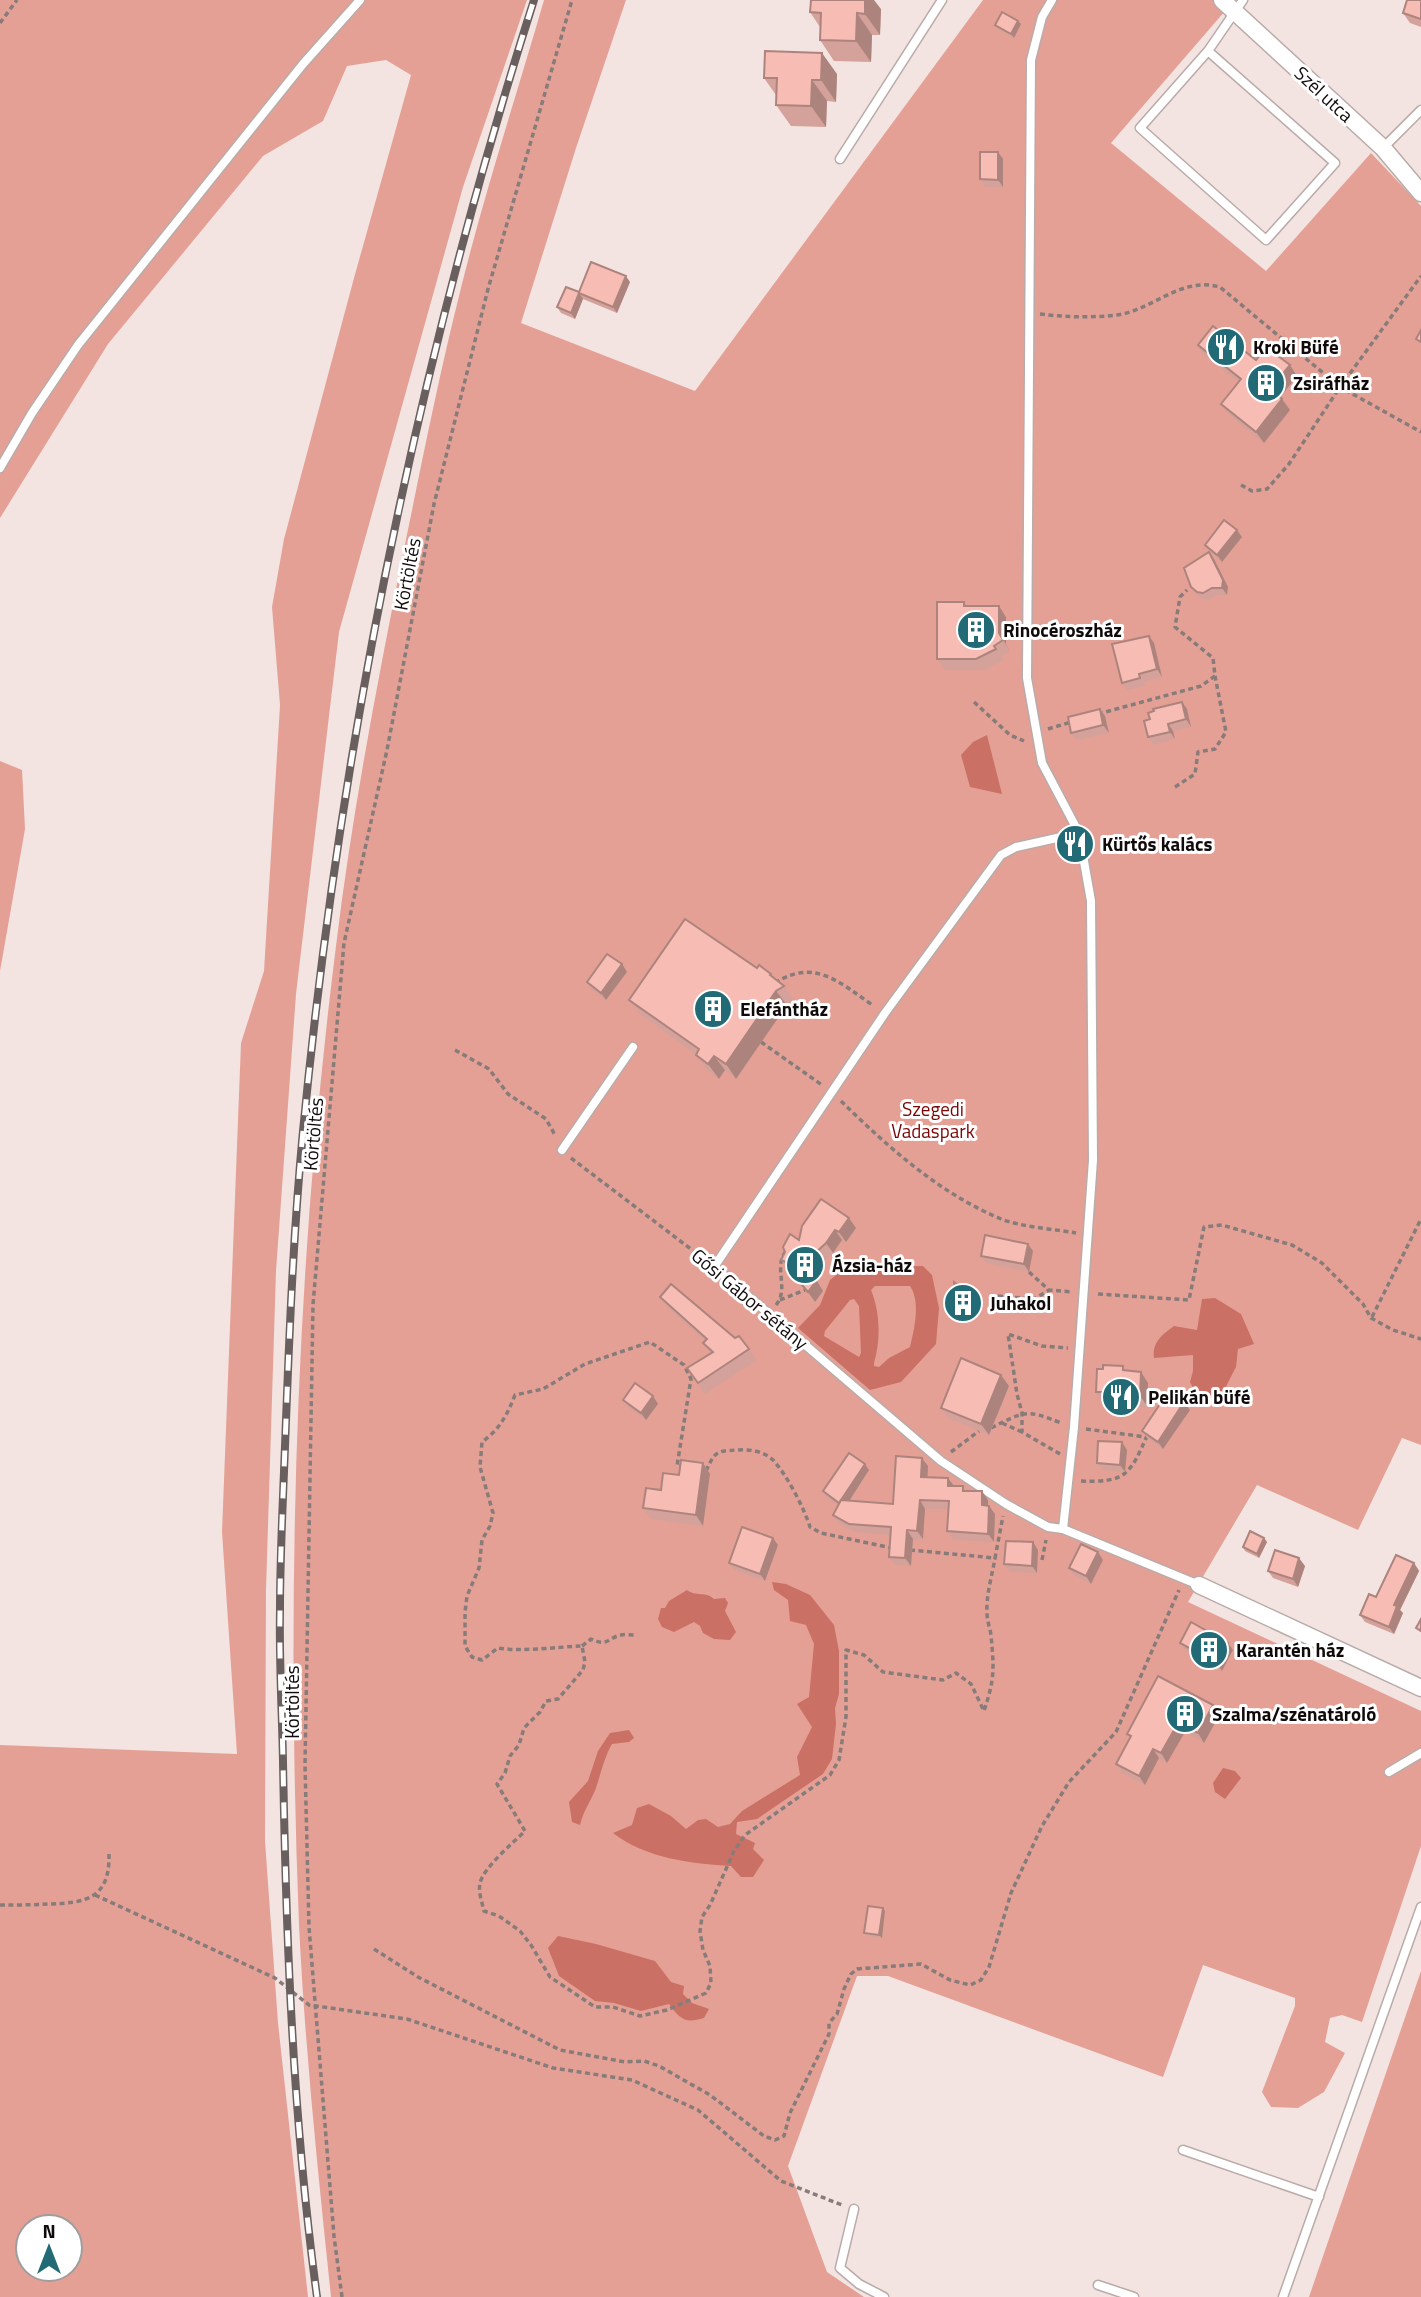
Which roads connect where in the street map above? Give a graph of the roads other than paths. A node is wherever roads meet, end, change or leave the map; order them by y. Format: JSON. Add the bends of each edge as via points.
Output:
{"nodes":[{"id":1,"x":360,"y":0,"type":"edge"},
{"id":2,"x":942,"y":0,"type":"edge"},
{"id":3,"x":1052,"y":0,"type":"edge"},
{"id":4,"x":1222,"y":0,"type":"edge"},
{"id":5,"x":1239,"y":6,"type":"edge"},
{"id":6,"x":1208,"y":51,"type":"junction"},
{"id":7,"x":1421,"y":110,"type":"edge"},
{"id":8,"x":1382,"y":148,"type":"junction"},
{"id":9,"x":840,"y":159,"type":"dead end"},
{"id":10,"x":1421,"y":192,"type":"edge"},
{"id":11,"x":0,"y":468,"type":"edge"},
{"id":12,"x":1079,"y":833,"type":"junction"},
{"id":13,"x":634,"y":1047,"type":"dead end"},
{"id":14,"x":562,"y":1150,"type":"road end"},
{"id":15,"x":1063,"y":1529,"type":"junction"},
{"id":16,"x":1191,"y":1582,"type":"joint"},
{"id":17,"x":1421,"y":1688,"type":"edge"},
{"id":18,"x":1421,"y":1754,"type":"edge"},
{"id":19,"x":1389,"y":1772,"type":"dead end"},
{"id":20,"x":1421,"y":1907,"type":"edge"},
{"id":21,"x":1183,"y":2150,"type":"dead end"},
{"id":22,"x":1319,"y":2197,"type":"junction"},
{"id":23,"x":854,"y":2210,"type":"road end"},
{"id":24,"x":1098,"y":2285,"type":"dead end"},
{"id":25,"x":884,"y":2297,"type":"edge"},
{"id":26,"x":1134,"y":2297,"type":"edge"},
{"id":27,"x":1283,"y":2297,"type":"edge"}],
"edges":[{"from":1,"to":11,"type":"lane","via":[[303,64],[78,345]]},
{"from":2,"to":9,"type":"lane"},
{"from":3,"to":12,"type":"lane","via":[[1042,17],[1031,60],[1027,678],[1042,763]]},
{"from":4,"to":5,"type":"street","name":"Szél utca"},
{"from":5,"to":6,"type":"lane"},
{"from":5,"to":8,"type":"street","name":"Szél utca"},
{"from":6,"to":6,"type":"lane","via":[[1140,128],[1266,240],[1335,163]]},
{"from":7,"to":8,"type":"lane"},
{"from":8,"to":10,"type":"street","name":"Szél utca"},
{"from":12,"to":15,"type":"lane","via":[[1091,901],[1093,1160]]},
{"from":12,"to":15,"type":"lane","name":"Gősi Gábor sétány","via":[[1016,847],[1001,855],[885,1013],[714,1267],[942,1461],[1006,1504],[1048,1527]]},
{"from":13,"to":14,"type":"lane"},
{"from":15,"to":16,"type":"lane","name":"Gősi Gábor sétány"},
{"from":16,"to":17,"type":"street"},
{"from":18,"to":19,"type":"lane"},
{"from":20,"to":22,"type":"lane"},
{"from":21,"to":22,"type":"lane"},
{"from":22,"to":27,"type":"lane"},
{"from":23,"to":25,"type":"lane","via":[[840,2268]]},
{"from":24,"to":26,"type":"lane"}]}
